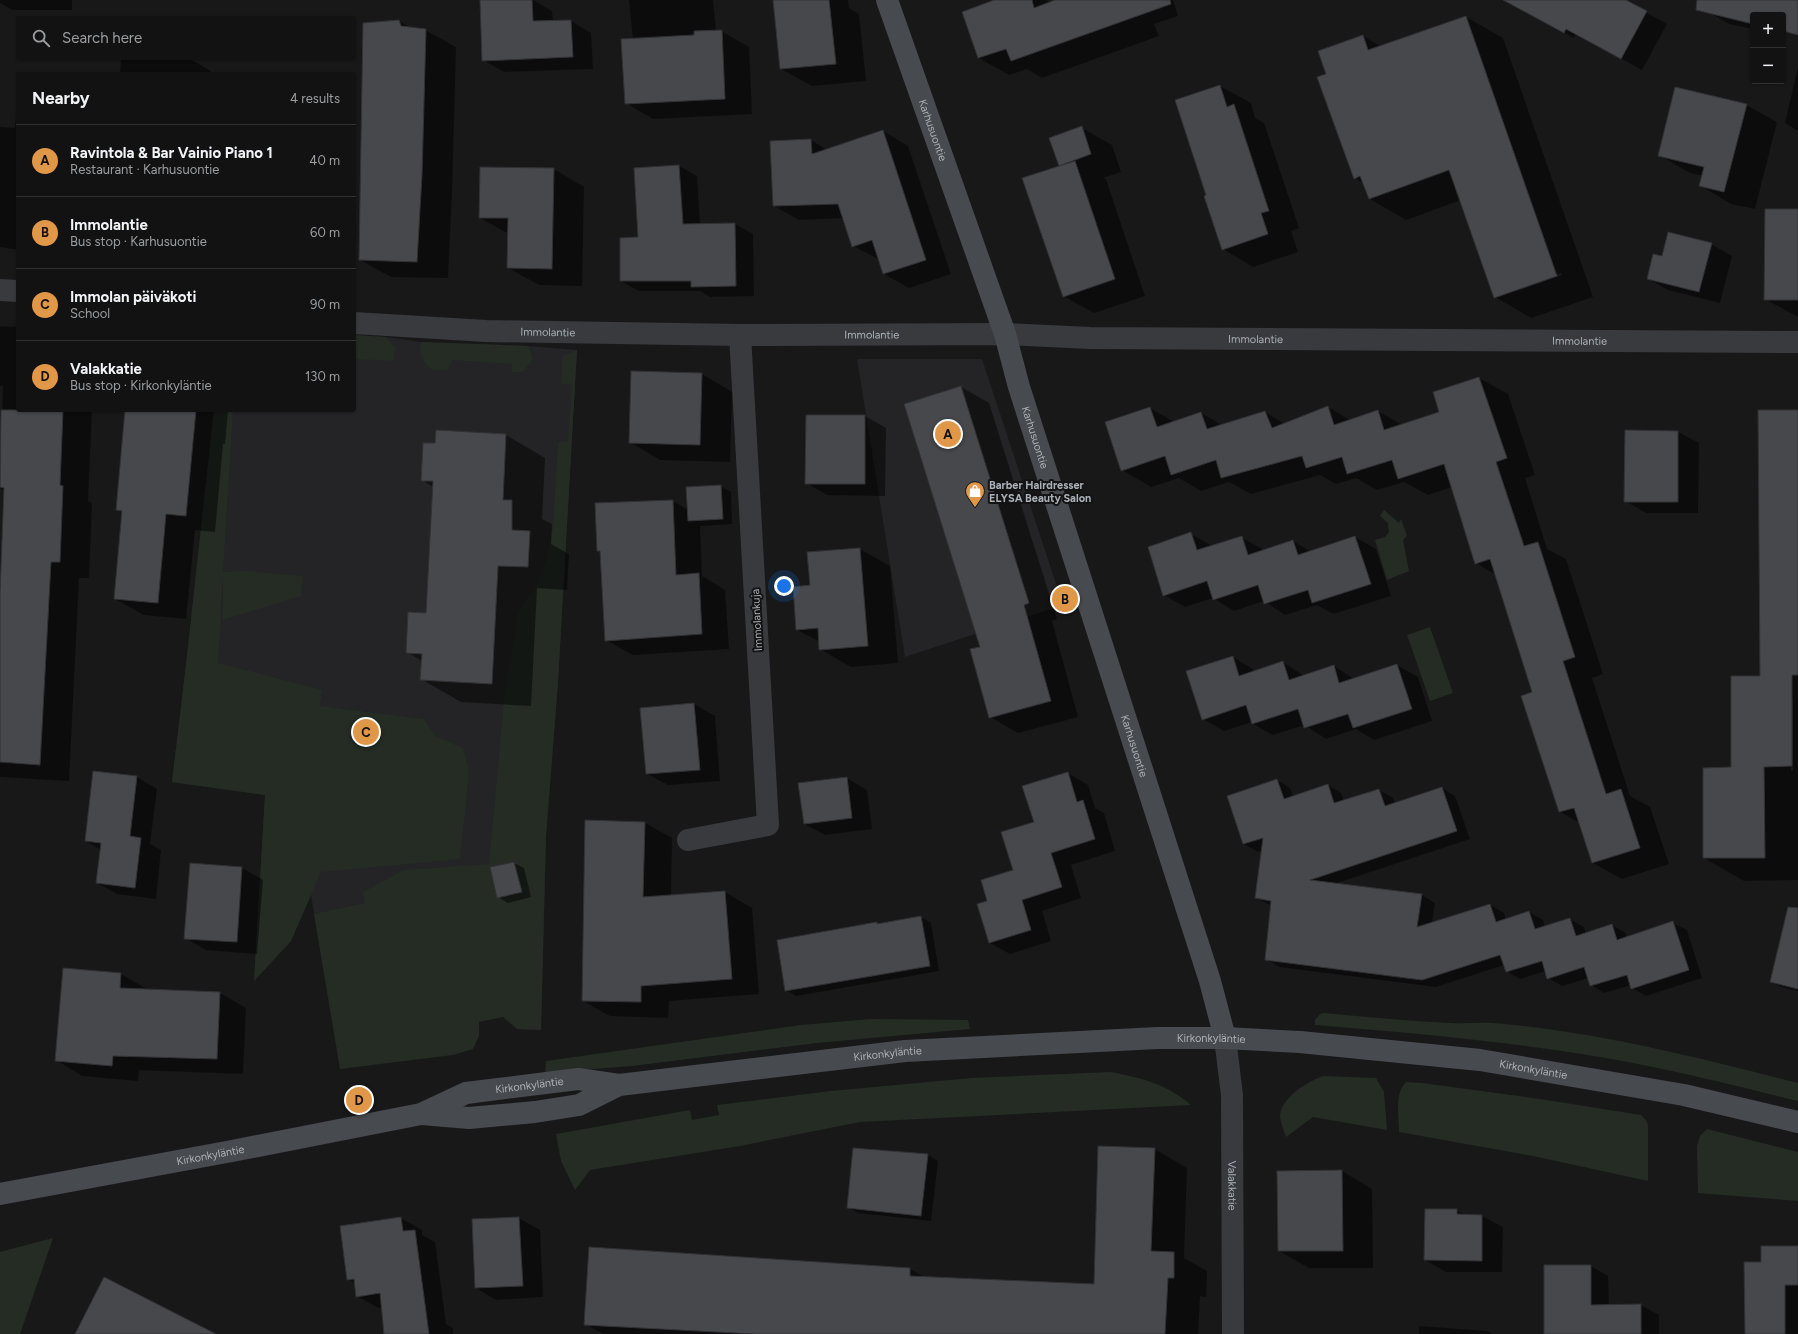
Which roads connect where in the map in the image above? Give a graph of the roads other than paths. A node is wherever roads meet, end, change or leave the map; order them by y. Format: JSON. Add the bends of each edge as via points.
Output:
{"nodes":[{"id":1,"x":887,"y":0,"type":"edge"},
{"id":2,"x":0,"y":290,"type":"edge"},
{"id":3,"x":16,"y":290,"type":"edge"},
{"id":4,"x":356,"y":323,"type":"edge"},
{"id":5,"x":1004,"y":334,"type":"junction"},
{"id":6,"x":740,"y":335,"type":"junction"},
{"id":7,"x":1798,"y":342,"type":"edge"},
{"id":8,"x":688,"y":840,"type":"dead end"},
{"id":9,"x":1225,"y":1038,"type":"junction"},
{"id":10,"x":1798,"y":1122,"type":"edge"},
{"id":11,"x":0,"y":1194,"type":"edge"},
{"id":12,"x":1233,"y":1334,"type":"edge"}],
"edges":[{"from":1,"to":5,"type":"street","name":"Karhusuontie"},
{"from":2,"to":3,"type":"street"},
{"from":4,"to":6,"type":"street","name":"Immolantie","via":[[486,331]]},
{"from":5,"to":6,"type":"street","name":"Immolantie"},
{"from":5,"to":7,"type":"street","name":"Immolantie","via":[[1090,338]]},
{"from":5,"to":9,"type":"street","name":"Karhusuontie"},
{"from":6,"to":8,"type":"street","name":"Immolankuja","via":[[768,825]]},
{"from":9,"to":10,"type":"street","name":"Kirkonkyläntie","via":[[1300,1042],[1480,1060],[1684,1095]]},
{"from":9,"to":11,"type":"street","name":"Kirkonkyläntie","via":[[1157,1038],[905,1051],[619,1085],[579,1105],[468,1118],[421,1114],[232,1152]]},
{"from":9,"to":12,"type":"street","name":"Valakkatie","via":[[1232,1102]]}]}
